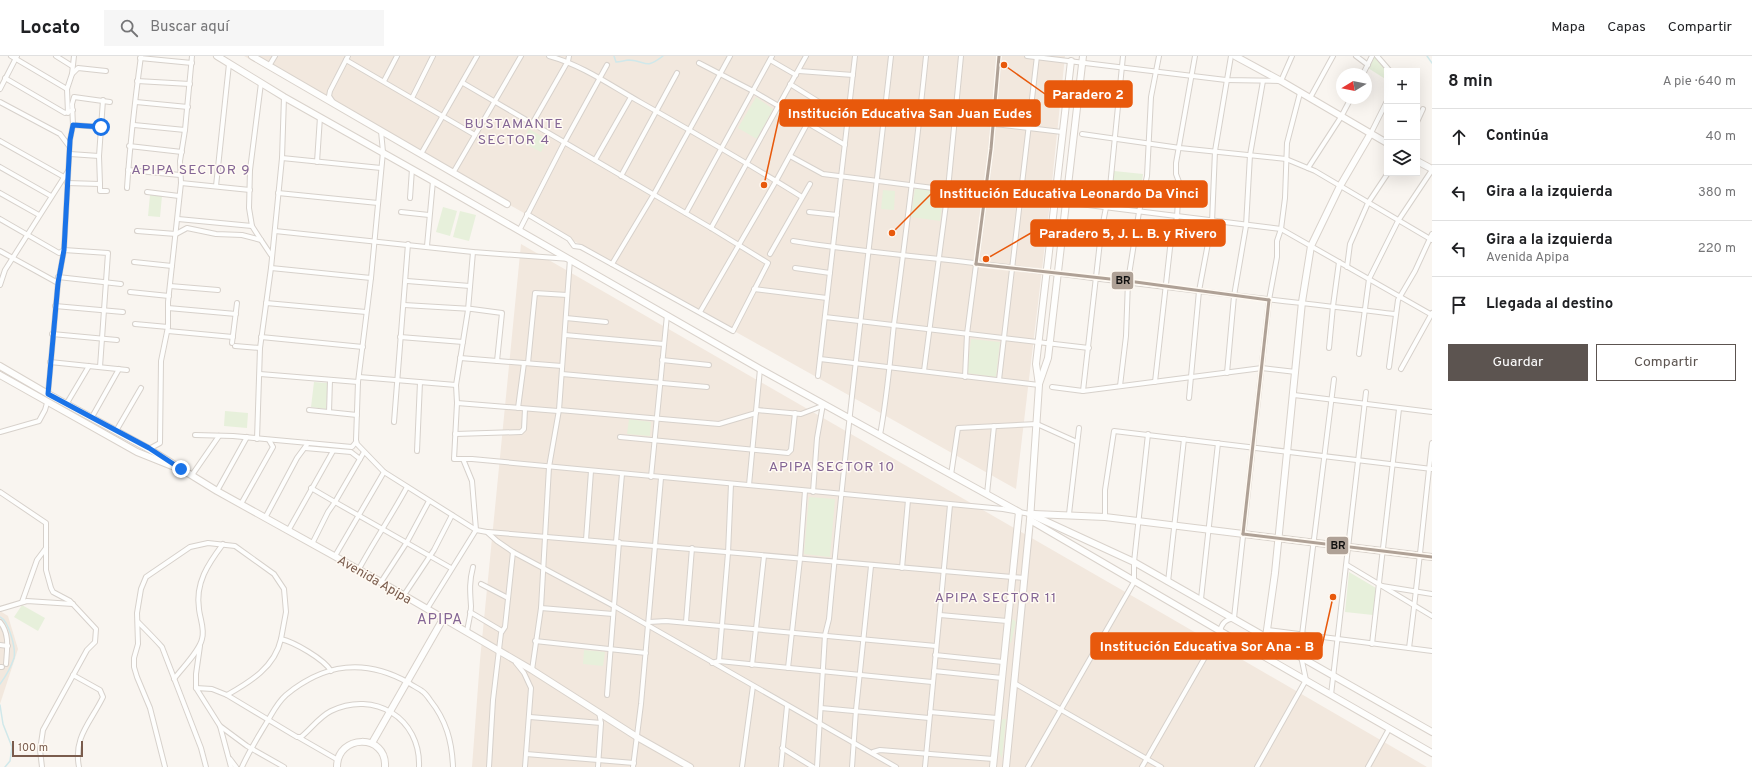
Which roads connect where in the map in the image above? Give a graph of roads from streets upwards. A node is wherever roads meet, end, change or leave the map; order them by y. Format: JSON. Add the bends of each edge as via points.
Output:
{"nodes":[{"id":1,"x":11,"y":56,"type":"edge"},
{"id":2,"x":56,"y":56,"type":"edge"},
{"id":3,"x":74,"y":56,"type":"edge"},
{"id":4,"x":192,"y":56,"type":"edge"},
{"id":5,"x":217,"y":56,"type":"edge"},
{"id":6,"x":252,"y":56,"type":"edge"},
{"id":7,"x":275,"y":56,"type":"edge"},
{"id":8,"x":397,"y":56,"type":"edge"},
{"id":9,"x":433,"y":56,"type":"edge"},
{"id":10,"x":478,"y":56,"type":"edge"},
{"id":11,"x":521,"y":56,"type":"edge"},
{"id":12,"x":548,"y":56,"type":"edge"},
{"id":13,"x":570,"y":56,"type":"edge"},
{"id":14,"x":730,"y":56,"type":"edge"},
{"id":15,"x":806,"y":56,"type":"edge"},
{"id":16,"x":855,"y":56,"type":"edge"},
{"id":17,"x":891,"y":56,"type":"edge"},
{"id":18,"x":926,"y":56,"type":"edge"},
{"id":19,"x":961,"y":56,"type":"edge"},
{"id":20,"x":999,"y":56,"type":"edge"},
{"id":21,"x":1027,"y":56,"type":"edge"},
{"id":22,"x":1123,"y":56,"type":"edge"},
{"id":23,"x":1159,"y":56,"type":"edge"},
{"id":24,"x":1195,"y":56,"type":"edge"},
{"id":25,"x":1230,"y":56,"type":"edge"},
{"id":26,"x":1235,"y":56,"type":"edge"},
{"id":27,"x":1292,"y":56,"type":"edge"},
{"id":28,"x":1333,"y":56,"type":"edge"},
{"id":29,"x":1356,"y":56,"type":"edge"},
{"id":30,"x":1372,"y":56,"type":"edge"},
{"id":31,"x":1377,"y":56,"type":"edge"},
{"id":32,"x":16,"y":57,"type":"edge"},
{"id":33,"x":141,"y":57,"type":"edge"},
{"id":34,"x":1036,"y":57,"type":"edge"},
{"id":35,"x":347,"y":58,"type":"edge"},
{"id":36,"x":771,"y":58,"type":"edge"},
{"id":37,"x":1083,"y":59,"type":"edge"},
{"id":38,"x":568,"y":61,"type":"junction"},
{"id":39,"x":1071,"y":61,"type":"junction"},
{"id":40,"x":192,"y":63,"type":"junction"},
{"id":41,"x":699,"y":63,"type":"dead end"},
{"id":42,"x":229,"y":64,"type":"junction"},
{"id":43,"x":607,"y":65,"type":"dead end"},
{"id":44,"x":1368,"y":65,"type":"junction"},
{"id":45,"x":72,"y":66,"type":"junction"},
{"id":46,"x":269,"y":66,"type":"junction"},
{"id":47,"x":1121,"y":67,"type":"junction"},
{"id":48,"x":1366,"y":68,"type":"edge"},
{"id":49,"x":1387,"y":68,"type":"edge"},
{"id":50,"x":106,"y":71,"type":"dead end"},
{"id":51,"x":1156,"y":71,"type":"junction"},
{"id":52,"x":677,"y":73,"type":"dead end"},
{"id":53,"x":720,"y":73,"type":"junction"},
{"id":54,"x":797,"y":73,"type":"junction"},
{"id":55,"x":72,"y":74,"type":"junction"},
{"id":56,"x":853,"y":75,"type":"junction"},
{"id":57,"x":1190,"y":75,"type":"junction"},
{"id":58,"x":5,"y":78,"type":"junction"},
{"id":59,"x":599,"y":78,"type":"junction"},
{"id":60,"x":1226,"y":80,"type":"junction"},
{"id":61,"x":1281,"y":80,"type":"junction"},
{"id":62,"x":137,"y":81,"type":"junction"},
{"id":63,"x":384,"y":81,"type":"junction"},
{"id":64,"x":1263,"y":81,"type":"junction"},
{"id":65,"x":261,"y":83,"type":"junction"},
{"id":66,"x":463,"y":83,"type":"junction"},
{"id":67,"x":190,"y":84,"type":"junction"},
{"id":68,"x":790,"y":84,"type":"junction"},
{"id":69,"x":0,"y":89,"type":"edge"},
{"id":70,"x":68,"y":90,"type":"junction"},
{"id":71,"x":753,"y":91,"type":"junction"},
{"id":72,"x":1300,"y":93,"type":"junction"},
{"id":73,"x":284,"y":97,"type":"junction"},
{"id":74,"x":631,"y":97,"type":"junction"},
{"id":75,"x":412,"y":98,"type":"junction"},
{"id":76,"x":1310,"y":98,"type":"junction"},
{"id":77,"x":103,"y":100,"type":"junction"},
{"id":78,"x":0,"y":102,"type":"edge"},
{"id":79,"x":110,"y":102,"type":"dead end"},
{"id":80,"x":136,"y":102,"type":"junction"},
{"id":81,"x":333,"y":103,"type":"junction"},
{"id":82,"x":495,"y":103,"type":"junction"},
{"id":83,"x":1348,"y":104,"type":"edge"},
{"id":84,"x":1386,"y":104,"type":"edge"},
{"id":85,"x":188,"y":107,"type":"junction"},
{"id":86,"x":779,"y":107,"type":"junction"},
{"id":87,"x":849,"y":107,"type":"junction"},
{"id":88,"x":1423,"y":109,"type":"dead end"},
{"id":89,"x":885,"y":111,"type":"junction"},
{"id":90,"x":70,"y":112,"type":"junction"},
{"id":91,"x":657,"y":112,"type":"junction"},
{"id":92,"x":443,"y":116,"type":"junction"},
{"id":93,"x":920,"y":116,"type":"junction"},
{"id":94,"x":1420,"y":116,"type":"edge"},
{"id":95,"x":320,"y":117,"type":"junction"},
{"id":96,"x":1342,"y":117,"type":"junction"},
{"id":97,"x":955,"y":120,"type":"junction"},
{"id":98,"x":532,"y":124,"type":"junction"},
{"id":99,"x":808,"y":124,"type":"junction"},
{"id":100,"x":992,"y":124,"type":"junction"},
{"id":101,"x":73,"y":125,"type":"junction"},
{"id":102,"x":134,"y":125,"type":"junction"},
{"id":103,"x":101,"y":127,"type":"junction"},
{"id":104,"x":1027,"y":129,"type":"junction"},
{"id":105,"x":185,"y":130,"type":"junction"},
{"id":106,"x":690,"y":130,"type":"junction"},
{"id":107,"x":381,"y":131,"type":"junction"},
{"id":108,"x":1062,"y":132,"type":"junction"},
{"id":109,"x":1371,"y":133,"type":"junction"},
{"id":110,"x":1082,"y":134,"type":"dead end"},
{"id":111,"x":476,"y":135,"type":"junction"},
{"id":112,"x":1115,"y":139,"type":"junction"},
{"id":113,"x":0,"y":141,"type":"edge"},
{"id":114,"x":1384,"y":141,"type":"edge"},
{"id":115,"x":564,"y":143,"type":"junction"},
{"id":116,"x":1148,"y":143,"type":"junction"},
{"id":117,"x":845,"y":145,"type":"junction"},
{"id":118,"x":129,"y":146,"type":"junction"},
{"id":119,"x":1180,"y":148,"type":"junction"},
{"id":120,"x":722,"y":149,"type":"junction"},
{"id":121,"x":70,"y":152,"type":"junction"},
{"id":122,"x":182,"y":152,"type":"junction"},
{"id":123,"x":383,"y":152,"type":"junction"},
{"id":124,"x":1215,"y":152,"type":"junction"},
{"id":125,"x":421,"y":154,"type":"junction"},
{"id":126,"x":99,"y":156,"type":"junction"},
{"id":127,"x":790,"y":156,"type":"junction"},
{"id":128,"x":1250,"y":156,"type":"junction"},
{"id":129,"x":282,"y":158,"type":"junction"},
{"id":130,"x":1286,"y":159,"type":"junction"},
{"id":131,"x":595,"y":160,"type":"junction"},
{"id":132,"x":318,"y":162,"type":"junction"},
{"id":133,"x":748,"y":163,"type":"junction"},
{"id":134,"x":1420,"y":163,"type":"edge"},
{"id":135,"x":0,"y":167,"type":"edge"},
{"id":136,"x":381,"y":168,"type":"junction"},
{"id":137,"x":1308,"y":168,"type":"junction"},
{"id":138,"x":412,"y":169,"type":"junction"},
{"id":139,"x":128,"y":170,"type":"junction"},
{"id":140,"x":1432,"y":170,"type":"edge"},
{"id":141,"x":68,"y":171,"type":"junction"},
{"id":142,"x":453,"y":173,"type":"junction"},
{"id":143,"x":180,"y":175,"type":"junction"},
{"id":144,"x":621,"y":176,"type":"junction"},
{"id":145,"x":841,"y":176,"type":"junction"},
{"id":146,"x":1386,"y":176,"type":"edge"},
{"id":147,"x":64,"y":177,"type":"junction"},
{"id":148,"x":433,"y":180,"type":"junction"},
{"id":149,"x":878,"y":180,"type":"junction"},
{"id":150,"x":776,"y":181,"type":"junction"},
{"id":151,"x":67,"y":183,"type":"junction"},
{"id":152,"x":180,"y":183,"type":"junction"},
{"id":153,"x":100,"y":184,"type":"junction"},
{"id":154,"x":810,"y":184,"type":"dead end"},
{"id":155,"x":913,"y":185,"type":"junction"},
{"id":156,"x":216,"y":186,"type":"junction"},
{"id":157,"x":1340,"y":186,"type":"junction"},
{"id":158,"x":127,"y":188,"type":"dead end"},
{"id":159,"x":948,"y":189,"type":"junction"},
{"id":160,"x":250,"y":190,"type":"junction"},
{"id":161,"x":107,"y":191,"type":"dead end"},
{"id":162,"x":147,"y":192,"type":"dead end"},
{"id":163,"x":0,"y":193,"type":"edge"},
{"id":164,"x":278,"y":193,"type":"junction"},
{"id":165,"x":654,"y":194,"type":"junction"},
{"id":166,"x":984,"y":194,"type":"junction"},
{"id":167,"x":51,"y":196,"type":"junction"},
{"id":168,"x":179,"y":196,"type":"junction"},
{"id":169,"x":802,"y":197,"type":"junction"},
{"id":170,"x":410,"y":198,"type":"dead end"},
{"id":171,"x":1020,"y":199,"type":"junction"},
{"id":172,"x":1056,"y":202,"type":"junction"},
{"id":173,"x":378,"y":203,"type":"junction"},
{"id":174,"x":1066,"y":203,"type":"junction"},
{"id":175,"x":1368,"y":203,"type":"junction"},
{"id":176,"x":507,"y":204,"type":"dead end"},
{"id":177,"x":1104,"y":209,"type":"junction"},
{"id":178,"x":401,"y":212,"type":"dead end"},
{"id":179,"x":810,"y":212,"type":"dead end"},
{"id":180,"x":1139,"y":212,"type":"junction"},
{"id":181,"x":686,"y":213,"type":"junction"},
{"id":182,"x":527,"y":214,"type":"junction"},
{"id":183,"x":39,"y":215,"type":"junction"},
{"id":184,"x":429,"y":215,"type":"junction"},
{"id":185,"x":837,"y":216,"type":"junction"},
{"id":186,"x":1177,"y":217,"type":"junction"},
{"id":187,"x":0,"y":219,"type":"edge"},
{"id":188,"x":178,"y":219,"type":"junction"},
{"id":189,"x":1398,"y":221,"type":"junction"},
{"id":190,"x":1212,"y":222,"type":"junction"},
{"id":191,"x":252,"y":226,"type":"junction"},
{"id":192,"x":1246,"y":226,"type":"junction"},
{"id":193,"x":711,"y":228,"type":"junction"},
{"id":194,"x":1281,"y":229,"type":"junction"},
{"id":195,"x":137,"y":231,"type":"dead end"},
{"id":196,"x":275,"y":231,"type":"junction"},
{"id":197,"x":519,"y":231,"type":"junction"},
{"id":198,"x":176,"y":234,"type":"junction"},
{"id":199,"x":1432,"y":234,"type":"edge"},
{"id":200,"x":29,"y":235,"type":"junction"},
{"id":201,"x":1430,"y":239,"type":"edge"},
{"id":202,"x":261,"y":240,"type":"junction"},
{"id":203,"x":375,"y":240,"type":"junction"},
{"id":204,"x":793,"y":240,"type":"dead end"},
{"id":205,"x":408,"y":244,"type":"junction"},
{"id":206,"x":739,"y":245,"type":"junction"},
{"id":207,"x":426,"y":246,"type":"junction"},
{"id":208,"x":1311,"y":246,"type":"junction"},
{"id":209,"x":833,"y":248,"type":"junction"},
{"id":210,"x":64,"y":250,"type":"junction"},
{"id":211,"x":0,"y":251,"type":"edge"},
{"id":212,"x":473,"y":252,"type":"junction"},
{"id":213,"x":869,"y":252,"type":"junction"},
{"id":214,"x":770,"y":254,"type":"dead end"},
{"id":215,"x":904,"y":255,"type":"junction"},
{"id":216,"x":272,"y":258,"type":"junction"},
{"id":217,"x":14,"y":259,"type":"junction"},
{"id":218,"x":570,"y":259,"type":"junction"},
{"id":219,"x":938,"y":260,"type":"junction"},
{"id":220,"x":134,"y":262,"type":"dead end"},
{"id":221,"x":1339,"y":262,"type":"junction"},
{"id":222,"x":612,"y":264,"type":"junction"},
{"id":223,"x":976,"y":264,"type":"junction"},
{"id":224,"x":172,"y":266,"type":"junction"},
{"id":225,"x":1347,"y":267,"type":"junction"},
{"id":226,"x":271,"y":268,"type":"junction"},
{"id":227,"x":795,"y":268,"type":"dead end"},
{"id":228,"x":1012,"y":268,"type":"junction"},
{"id":229,"x":1047,"y":272,"type":"junction"},
{"id":230,"x":830,"y":273,"type":"junction"},
{"id":231,"x":1058,"y":273,"type":"junction"},
{"id":232,"x":58,"y":277,"type":"junction"},
{"id":233,"x":371,"y":278,"type":"junction"},
{"id":234,"x":1096,"y":278,"type":"junction"},
{"id":235,"x":1369,"y":279,"type":"junction"},
{"id":236,"x":407,"y":281,"type":"junction"},
{"id":237,"x":1128,"y":281,"type":"junction"},
{"id":238,"x":106,"y":282,"type":"junction"},
{"id":239,"x":58,"y":283,"type":"junction"},
{"id":240,"x":121,"y":284,"type":"dead end"},
{"id":241,"x":0,"y":285,"type":"edge"},
{"id":242,"x":170,"y":286,"type":"junction"},
{"id":243,"x":470,"y":286,"type":"junction"},
{"id":244,"x":1166,"y":287,"type":"junction"},
{"id":245,"x":754,"y":289,"type":"junction"},
{"id":246,"x":218,"y":290,"type":"dead end"},
{"id":247,"x":1199,"y":291,"type":"junction"},
{"id":248,"x":130,"y":292,"type":"dead end"},
{"id":249,"x":568,"y":295,"type":"junction"},
{"id":250,"x":169,"y":296,"type":"junction"},
{"id":251,"x":1234,"y":296,"type":"junction"},
{"id":252,"x":1399,"y":297,"type":"junction"},
{"id":253,"x":827,"y":298,"type":"junction"},
{"id":254,"x":1269,"y":300,"type":"junction"},
{"id":255,"x":1302,"y":302,"type":"junction"},
{"id":256,"x":266,"y":303,"type":"junction"},
{"id":257,"x":237,"y":304,"type":"dead end"},
{"id":258,"x":404,"y":305,"type":"junction"},
{"id":259,"x":55,"y":306,"type":"junction"},
{"id":260,"x":1333,"y":306,"type":"junction"},
{"id":261,"x":168,"y":308,"type":"junction"},
{"id":262,"x":104,"y":310,"type":"junction"},
{"id":263,"x":468,"y":310,"type":"junction"},
{"id":264,"x":1364,"y":310,"type":"junction"},
{"id":265,"x":123,"y":312,"type":"dead end"},
{"id":266,"x":366,"y":312,"type":"junction"},
{"id":267,"x":700,"y":312,"type":"junction"},
{"id":268,"x":236,"y":314,"type":"junction"},
{"id":269,"x":667,"y":314,"type":"junction"},
{"id":270,"x":1395,"y":314,"type":"junction"},
{"id":271,"x":1432,"y":314,"type":"edge"},
{"id":272,"x":825,"y":317,"type":"junction"},
{"id":273,"x":566,"y":318,"type":"junction"},
{"id":274,"x":860,"y":321,"type":"junction"},
{"id":275,"x":606,"y":322,"type":"dead end"},
{"id":276,"x":135,"y":324,"type":"dead end"},
{"id":277,"x":894,"y":325,"type":"junction"},
{"id":278,"x":168,"y":329,"type":"junction"},
{"id":279,"x":930,"y":330,"type":"junction"},
{"id":280,"x":52,"y":334,"type":"junction"},
{"id":281,"x":967,"y":334,"type":"junction"},
{"id":282,"x":565,"y":335,"type":"junction"},
{"id":283,"x":233,"y":337,"type":"junction"},
{"id":284,"x":262,"y":337,"type":"junction"},
{"id":285,"x":400,"y":337,"type":"junction"},
{"id":286,"x":101,"y":339,"type":"junction"},
{"id":287,"x":1004,"y":339,"type":"junction"},
{"id":288,"x":116,"y":340,"type":"dead end"},
{"id":289,"x":463,"y":342,"type":"junction"},
{"id":290,"x":1039,"y":343,"type":"junction"},
{"id":291,"x":664,"y":344,"type":"junction"},
{"id":292,"x":1049,"y":344,"type":"junction"},
{"id":293,"x":363,"y":347,"type":"junction"},
{"id":294,"x":260,"y":348,"type":"junction"},
{"id":295,"x":1089,"y":348,"type":"junction"},
{"id":296,"x":1329,"y":348,"type":"dead end"},
{"id":297,"x":1359,"y":354,"type":"dead end"},
{"id":298,"x":460,"y":358,"type":"junction"},
{"id":299,"x":820,"y":359,"type":"junction"},
{"id":300,"x":662,"y":360,"type":"junction"},
{"id":301,"x":497,"y":361,"type":"junction"},
{"id":302,"x":50,"y":362,"type":"junction"},
{"id":303,"x":526,"y":363,"type":"junction"},
{"id":304,"x":856,"y":363,"type":"junction"},
{"id":305,"x":709,"y":365,"type":"dead end"},
{"id":306,"x":0,"y":366,"type":"edge"},
{"id":307,"x":89,"y":366,"type":"junction"},
{"id":308,"x":562,"y":366,"type":"junction"},
{"id":309,"x":100,"y":367,"type":"junction"},
{"id":310,"x":889,"y":367,"type":"junction"},
{"id":311,"x":1389,"y":367,"type":"dead end"},
{"id":312,"x":1262,"y":368,"type":"junction"},
{"id":313,"x":119,"y":369,"type":"junction"},
{"id":314,"x":760,"y":369,"type":"junction"},
{"id":315,"x":1401,"y":369,"type":"dead end"},
{"id":316,"x":127,"y":370,"type":"dead end"},
{"id":317,"x":924,"y":371,"type":"junction"},
{"id":318,"x":1296,"y":372,"type":"junction"},
{"id":319,"x":1227,"y":373,"type":"junction"},
{"id":320,"x":260,"y":374,"type":"junction"},
{"id":321,"x":562,"y":374,"type":"junction"},
{"id":322,"x":0,"y":375,"type":"edge"},
{"id":323,"x":818,"y":376,"type":"dead end"},
{"id":324,"x":359,"y":377,"type":"junction"},
{"id":325,"x":965,"y":377,"type":"junction"},
{"id":326,"x":1192,"y":377,"type":"junction"},
{"id":327,"x":1334,"y":379,"type":"dead end"},
{"id":328,"x":330,"y":380,"type":"junction"},
{"id":329,"x":397,"y":380,"type":"junction"},
{"id":330,"x":999,"y":380,"type":"junction"},
{"id":331,"x":358,"y":382,"type":"junction"},
{"id":332,"x":420,"y":382,"type":"junction"},
{"id":333,"x":1155,"y":382,"type":"junction"},
{"id":334,"x":660,"y":383,"type":"junction"},
{"id":335,"x":456,"y":385,"type":"junction"},
{"id":336,"x":1039,"y":385,"type":"junction"},
{"id":337,"x":1120,"y":386,"type":"junction"},
{"id":338,"x":707,"y":387,"type":"dead end"},
{"id":339,"x":1052,"y":387,"type":"dead end"},
{"id":340,"x":141,"y":388,"type":"dead end"},
{"id":341,"x":1083,"y":391,"type":"junction"},
{"id":342,"x":1366,"y":392,"type":"dead end"},
{"id":343,"x":48,"y":394,"type":"junction"},
{"id":344,"x":1294,"y":395,"type":"junction"},
{"id":345,"x":1189,"y":398,"type":"dead end"},
{"id":346,"x":1330,"y":400,"type":"junction"},
{"id":347,"x":47,"y":403,"type":"junction"},
{"id":348,"x":66,"y":403,"type":"junction"},
{"id":349,"x":457,"y":403,"type":"junction"},
{"id":350,"x":1366,"y":404,"type":"junction"},
{"id":351,"x":822,"y":405,"type":"junction"},
{"id":352,"x":518,"y":408,"type":"junction"},
{"id":353,"x":525,"y":409,"type":"junction"},
{"id":354,"x":1400,"y":409,"type":"junction"},
{"id":355,"x":309,"y":410,"type":"dead end"},
{"id":356,"x":558,"y":410,"type":"junction"},
{"id":357,"x":329,"y":412,"type":"junction"},
{"id":358,"x":756,"y":412,"type":"junction"},
{"id":359,"x":1432,"y":412,"type":"edge"},
{"id":360,"x":795,"y":413,"type":"junction"},
{"id":361,"x":357,"y":415,"type":"junction"},
{"id":362,"x":92,"y":417,"type":"junction"},
{"id":363,"x":848,"y":417,"type":"junction"},
{"id":364,"x":656,"y":418,"type":"junction"},
{"id":365,"x":394,"y":422,"type":"dead end"},
{"id":366,"x":1037,"y":424,"type":"junction"},
{"id":367,"x":994,"y":426,"type":"junction"},
{"id":368,"x":1079,"y":428,"type":"dead end"},
{"id":369,"x":116,"y":431,"type":"junction"},
{"id":370,"x":0,"y":432,"type":"edge"},
{"id":371,"x":455,"y":434,"type":"junction"},
{"id":372,"x":1148,"y":434,"type":"junction"},
{"id":373,"x":195,"y":435,"type":"dead end"},
{"id":374,"x":880,"y":435,"type":"junction"},
{"id":375,"x":219,"y":436,"type":"junction"},
{"id":376,"x":620,"y":436,"type":"dead end"},
{"id":377,"x":247,"y":438,"type":"junction"},
{"id":378,"x":257,"y":439,"type":"junction"},
{"id":379,"x":1184,"y":439,"type":"junction"},
{"id":380,"x":269,"y":440,"type":"junction"},
{"id":381,"x":654,"y":440,"type":"junction"},
{"id":382,"x":356,"y":442,"type":"junction"},
{"id":383,"x":1077,"y":442,"type":"junction"},
{"id":384,"x":1218,"y":442,"type":"junction"},
{"id":385,"x":308,"y":443,"type":"junction"},
{"id":386,"x":1432,"y":443,"type":"edge"},
{"id":387,"x":1253,"y":447,"type":"junction"},
{"id":388,"x":149,"y":448,"type":"junction"},
{"id":389,"x":305,"y":448,"type":"junction"},
{"id":390,"x":753,"y":449,"type":"junction"},
{"id":391,"x":333,"y":451,"type":"junction"},
{"id":392,"x":417,"y":451,"type":"dead end"},
{"id":393,"x":1287,"y":451,"type":"junction"},
{"id":394,"x":364,"y":452,"type":"junction"},
{"id":395,"x":1324,"y":456,"type":"junction"},
{"id":396,"x":360,"y":459,"type":"junction"},
{"id":397,"x":463,"y":459,"type":"junction"},
{"id":398,"x":1360,"y":459,"type":"junction"},
{"id":399,"x":1394,"y":464,"type":"junction"},
{"id":400,"x":550,"y":467,"type":"junction"},
{"id":401,"x":1430,"y":468,"type":"edge"},
{"id":402,"x":181,"y":469,"type":"junction"},
{"id":403,"x":591,"y":471,"type":"junction"},
{"id":404,"x":384,"y":472,"type":"junction"},
{"id":405,"x":622,"y":474,"type":"junction"},
{"id":406,"x":192,"y":475,"type":"junction"},
{"id":407,"x":952,"y":475,"type":"junction"},
{"id":408,"x":651,"y":477,"type":"junction"},
{"id":409,"x":661,"y":478,"type":"junction"},
{"id":410,"x":731,"y":484,"type":"junction"},
{"id":411,"x":749,"y":485,"type":"junction"},
{"id":412,"x":407,"y":486,"type":"junction"},
{"id":413,"x":311,"y":488,"type":"junction"},
{"id":414,"x":217,"y":491,"type":"junction"},
{"id":415,"x":805,"y":491,"type":"junction"},
{"id":416,"x":0,"y":492,"type":"edge"},
{"id":417,"x":813,"y":492,"type":"junction"},
{"id":418,"x":841,"y":494,"type":"junction"},
{"id":419,"x":986,"y":494,"type":"junction"},
{"id":420,"x":428,"y":500,"type":"junction"},
{"id":421,"x":908,"y":500,"type":"junction"},
{"id":422,"x":335,"y":502,"type":"junction"},
{"id":423,"x":241,"y":504,"type":"junction"},
{"id":424,"x":950,"y":505,"type":"junction"},
{"id":425,"x":1019,"y":512,"type":"junction"},
{"id":426,"x":1069,"y":514,"type":"junction"},
{"id":427,"x":359,"y":515,"type":"junction"},
{"id":428,"x":452,"y":515,"type":"junction"},
{"id":429,"x":1030,"y":517,"type":"junction"},
{"id":430,"x":1105,"y":517,"type":"junction"},
{"id":431,"x":266,"y":518,"type":"junction"},
{"id":432,"x":1139,"y":521,"type":"junction"},
{"id":433,"x":1173,"y":526,"type":"junction"},
{"id":434,"x":383,"y":529,"type":"junction"},
{"id":435,"x":1209,"y":529,"type":"junction"},
{"id":436,"x":476,"y":530,"type":"junction"},
{"id":437,"x":288,"y":531,"type":"junction"},
{"id":438,"x":487,"y":532,"type":"junction"},
{"id":439,"x":1243,"y":534,"type":"junction"},
{"id":440,"x":544,"y":536,"type":"junction"},
{"id":441,"x":1279,"y":538,"type":"junction"},
{"id":442,"x":586,"y":540,"type":"junction"},
{"id":443,"x":407,"y":542,"type":"junction"},
{"id":444,"x":618,"y":542,"type":"junction"},
{"id":445,"x":1314,"y":542,"type":"junction"},
{"id":446,"x":223,"y":544,"type":"junction"},
{"id":447,"x":312,"y":544,"type":"junction"},
{"id":448,"x":655,"y":546,"type":"junction"},
{"id":449,"x":1349,"y":546,"type":"junction"},
{"id":450,"x":46,"y":548,"type":"junction"},
{"id":451,"x":692,"y":548,"type":"junction"},
{"id":452,"x":1384,"y":551,"type":"junction"},
{"id":453,"x":513,"y":552,"type":"junction"},
{"id":454,"x":728,"y":553,"type":"junction"},
{"id":455,"x":430,"y":555,"type":"junction"},
{"id":456,"x":1419,"y":555,"type":"junction"},
{"id":457,"x":335,"y":556,"type":"junction"},
{"id":458,"x":764,"y":556,"type":"junction"},
{"id":459,"x":1432,"y":557,"type":"edge"},
{"id":460,"x":800,"y":559,"type":"junction"},
{"id":461,"x":834,"y":562,"type":"junction"},
{"id":462,"x":1134,"y":562,"type":"junction"},
{"id":463,"x":1347,"y":565,"type":"junction"},
{"id":464,"x":871,"y":566,"type":"junction"},
{"id":465,"x":473,"y":567,"type":"dead end"},
{"id":466,"x":451,"y":568,"type":"junction"},
{"id":467,"x":544,"y":568,"type":"junction"},
{"id":468,"x":902,"y":568,"type":"junction"},
{"id":469,"x":359,"y":569,"type":"junction"},
{"id":470,"x":943,"y":572,"type":"junction"},
{"id":471,"x":1012,"y":577,"type":"junction"},
{"id":472,"x":1024,"y":578,"type":"junction"},
{"id":473,"x":381,"y":582,"type":"junction"},
{"id":474,"x":1134,"y":582,"type":"junction"},
{"id":475,"x":1168,"y":582,"type":"junction"},
{"id":476,"x":481,"y":584,"type":"dead end"},
{"id":477,"x":1380,"y":585,"type":"junction"},
{"id":478,"x":1415,"y":591,"type":"junction"},
{"id":479,"x":1432,"y":594,"type":"edge"},
{"id":480,"x":404,"y":596,"type":"junction"},
{"id":481,"x":508,"y":598,"type":"junction"},
{"id":482,"x":1201,"y":600,"type":"junction"},
{"id":483,"x":22,"y":602,"type":"junction"},
{"id":484,"x":72,"y":604,"type":"junction"},
{"id":485,"x":614,"y":606,"type":"junction"},
{"id":486,"x":1415,"y":607,"type":"junction"},
{"id":487,"x":541,"y":608,"type":"junction"},
{"id":488,"x":0,"y":609,"type":"edge"},
{"id":489,"x":427,"y":609,"type":"junction"},
{"id":490,"x":470,"y":612,"type":"junction"},
{"id":491,"x":613,"y":614,"type":"junction"},
{"id":492,"x":940,"y":615,"type":"junction"},
{"id":493,"x":1432,"y":616,"type":"edge"},
{"id":494,"x":1234,"y":618,"type":"junction"},
{"id":495,"x":442,"y":619,"type":"junction"},
{"id":496,"x":1007,"y":621,"type":"junction"},
{"id":497,"x":0,"y":622,"type":"edge"},
{"id":498,"x":138,"y":622,"type":"junction"},
{"id":499,"x":649,"y":622,"type":"junction"},
{"id":500,"x":686,"y":622,"type":"junction"},
{"id":501,"x":722,"y":626,"type":"junction"},
{"id":502,"x":648,"y":627,"type":"junction"},
{"id":503,"x":757,"y":630,"type":"junction"},
{"id":504,"x":1268,"y":630,"type":"junction"},
{"id":505,"x":502,"y":631,"type":"junction"},
{"id":506,"x":792,"y":631,"type":"junction"},
{"id":507,"x":1220,"y":631,"type":"junction"},
{"id":508,"x":467,"y":632,"type":"junction"},
{"id":509,"x":825,"y":635,"type":"junction"},
{"id":510,"x":1302,"y":635,"type":"junction"},
{"id":511,"x":1266,"y":637,"type":"junction"},
{"id":512,"x":281,"y":639,"type":"junction"},
{"id":513,"x":863,"y":639,"type":"junction"},
{"id":514,"x":1338,"y":640,"type":"junction"},
{"id":515,"x":535,"y":641,"type":"junction"},
{"id":516,"x":201,"y":644,"type":"junction"},
{"id":517,"x":1372,"y":644,"type":"junction"},
{"id":518,"x":0,"y":645,"type":"edge"},
{"id":519,"x":8,"y":646,"type":"junction"},
{"id":520,"x":936,"y":646,"type":"junction"},
{"id":521,"x":1409,"y":648,"type":"junction"},
{"id":522,"x":610,"y":649,"type":"junction"},
{"id":523,"x":499,"y":651,"type":"junction"},
{"id":524,"x":1432,"y":651,"type":"edge"},
{"id":525,"x":646,"y":653,"type":"junction"},
{"id":526,"x":935,"y":654,"type":"junction"},
{"id":527,"x":1300,"y":656,"type":"junction"},
{"id":528,"x":513,"y":659,"type":"junction"},
{"id":529,"x":719,"y":661,"type":"junction"},
{"id":530,"x":1003,"y":662,"type":"junction"},
{"id":531,"x":712,"y":663,"type":"junction"},
{"id":532,"x":6,"y":664,"type":"dead end"},
{"id":533,"x":752,"y":665,"type":"junction"},
{"id":534,"x":788,"y":668,"type":"junction"},
{"id":535,"x":532,"y":670,"type":"junction"},
{"id":536,"x":331,"y":671,"type":"junction"},
{"id":537,"x":934,"y":671,"type":"junction"},
{"id":538,"x":823,"y":672,"type":"junction"},
{"id":539,"x":74,"y":675,"type":"junction"},
{"id":540,"x":860,"y":675,"type":"junction"},
{"id":541,"x":1333,"y":675,"type":"junction"},
{"id":542,"x":1002,"y":678,"type":"junction"},
{"id":543,"x":174,"y":679,"type":"junction"},
{"id":544,"x":1306,"y":680,"type":"junction"},
{"id":545,"x":407,"y":682,"type":"junction"},
{"id":546,"x":932,"y":682,"type":"junction"},
{"id":547,"x":1014,"y":683,"type":"junction"},
{"id":548,"x":753,"y":686,"type":"junction"},
{"id":549,"x":196,"y":688,"type":"junction"},
{"id":550,"x":1331,"y":694,"type":"junction"},
{"id":551,"x":227,"y":695,"type":"junction"},
{"id":552,"x":607,"y":695,"type":"dead end"},
{"id":553,"x":787,"y":706,"type":"junction"},
{"id":554,"x":821,"y":708,"type":"junction"},
{"id":555,"x":1061,"y":709,"type":"junction"},
{"id":556,"x":856,"y":710,"type":"junction"},
{"id":557,"x":390,"y":711,"type":"junction"},
{"id":558,"x":599,"y":712,"type":"junction"},
{"id":559,"x":930,"y":712,"type":"junction"},
{"id":560,"x":530,"y":717,"type":"junction"},
{"id":561,"x":930,"y":718,"type":"junction"},
{"id":562,"x":997,"y":718,"type":"junction"},
{"id":563,"x":268,"y":721,"type":"junction"},
{"id":564,"x":601,"y":723,"type":"junction"},
{"id":565,"x":820,"y":724,"type":"junction"},
{"id":566,"x":220,"y":726,"type":"junction"},
{"id":567,"x":1389,"y":729,"type":"junction"},
{"id":568,"x":1432,"y":732,"type":"edge"},
{"id":569,"x":297,"y":737,"type":"junction"},
{"id":570,"x":637,"y":737,"type":"junction"},
{"id":571,"x":372,"y":743,"type":"junction"},
{"id":572,"x":854,"y":743,"type":"junction"},
{"id":573,"x":251,"y":748,"type":"junction"},
{"id":574,"x":782,"y":748,"type":"junction"},
{"id":575,"x":872,"y":752,"type":"junction"},
{"id":576,"x":926,"y":753,"type":"junction"},
{"id":577,"x":1432,"y":753,"type":"edge"},
{"id":578,"x":526,"y":754,"type":"junction"},
{"id":579,"x":230,"y":758,"type":"junction"},
{"id":580,"x":993,"y":759,"type":"junction"},
{"id":581,"x":1146,"y":759,"type":"junction"},
{"id":582,"x":338,"y":760,"type":"junction"},
{"id":583,"x":599,"y":760,"type":"junction"},
{"id":584,"x":634,"y":765,"type":"edge"},
{"id":585,"x":42,"y":767,"type":"edge"},
{"id":586,"x":79,"y":767,"type":"edge"},
{"id":587,"x":165,"y":767,"type":"edge"},
{"id":588,"x":206,"y":767,"type":"edge"},
{"id":589,"x":231,"y":767,"type":"edge"},
{"id":590,"x":236,"y":767,"type":"edge"},
{"id":591,"x":242,"y":767,"type":"edge"},
{"id":592,"x":284,"y":767,"type":"edge"},
{"id":593,"x":337,"y":767,"type":"edge"},
{"id":594,"x":385,"y":767,"type":"edge"},
{"id":595,"x":419,"y":767,"type":"edge"},
{"id":596,"x":453,"y":767,"type":"edge"},
{"id":597,"x":489,"y":767,"type":"edge"},
{"id":598,"x":525,"y":767,"type":"edge"},
{"id":599,"x":598,"y":767,"type":"edge"},
{"id":600,"x":690,"y":767,"type":"edge"},
{"id":601,"x":742,"y":767,"type":"edge"},
{"id":602,"x":780,"y":767,"type":"edge"},
{"id":603,"x":813,"y":767,"type":"edge"},
{"id":604,"x":817,"y":767,"type":"edge"},
{"id":605,"x":852,"y":767,"type":"edge"},
{"id":606,"x":896,"y":767,"type":"edge"},
{"id":607,"x":925,"y":767,"type":"edge"},
{"id":608,"x":992,"y":767,"type":"edge"},
{"id":609,"x":1006,"y":767,"type":"edge"},
{"id":610,"x":1028,"y":767,"type":"edge"},
{"id":611,"x":1142,"y":767,"type":"edge"},
{"id":612,"x":1161,"y":767,"type":"edge"},
{"id":613,"x":1257,"y":767,"type":"edge"},
{"id":614,"x":1368,"y":767,"type":"edge"}],
"edges":[{"from":1,"to":32,"type":"street"},
{"from":2,"to":45,"type":"street"},
{"from":3,"to":45,"type":"street"},
{"from":4,"to":40,"type":"street"},
{"from":5,"to":42,"type":"street"},
{"from":6,"to":46,"type":"street"},
{"from":7,"to":46,"type":"street"},
{"from":8,"to":63,"type":"street"},
{"from":9,"to":75,"type":"street"},
{"from":10,"to":66,"type":"street"},
{"from":11,"to":82,"type":"street"},
{"from":12,"to":38,"type":"street"},
{"from":13,"to":38,"type":"street"},
{"from":14,"to":53,"type":"street"},
{"from":15,"to":54,"type":"street"},
{"from":16,"to":56,"type":"street"},
{"from":17,"to":89,"type":"street"},
{"from":18,"to":93,"type":"street"},
{"from":19,"to":97,"type":"street"},
{"from":20,"to":100,"type":"street"},
{"from":21,"to":34,"type":"street"},
{"from":22,"to":47,"type":"street"},
{"from":23,"to":51,"type":"street"},
{"from":24,"to":57,"type":"street"},
{"from":25,"to":60,"type":"street"},
{"from":26,"to":61,"type":"street"},
{"from":27,"to":61,"type":"street"},
{"from":28,"to":76,"type":"street"},
{"from":29,"to":44,"type":"street"},
{"from":30,"to":44,"type":"street"},
{"from":31,"to":49,"type":"street"},
{"from":32,"to":58,"type":"street"},
{"from":32,"to":70,"type":"street"},
{"from":33,"to":40,"type":"street"},
{"from":33,"to":62,"type":"street"},
{"from":34,"to":39,"type":"street"},
{"from":34,"to":104,"type":"street"},
{"from":35,"to":63,"type":"street"},
{"from":35,"to":81,"type":"street","via":[[330,91],[329,96]]},
{"from":36,"to":54,"type":"street"},
{"from":36,"to":71,"type":"street"},
{"from":37,"to":39,"type":"street"},
{"from":37,"to":47,"type":"street"},
{"from":37,"to":174,"type":"street"},
{"from":38,"to":59,"type":"street"},
{"from":38,"to":98,"type":"street"},
{"from":39,"to":108,"type":"street"},
{"from":40,"to":67,"type":"street"},
{"from":41,"to":53,"type":"street"},
{"from":42,"to":65,"type":"street"},
{"from":42,"to":156,"type":"street"},
{"from":43,"to":59,"type":"street"},
{"from":44,"to":48,"type":"street"},
{"from":45,"to":55,"type":"street"},
{"from":46,"to":81,"type":"street"},
{"from":47,"to":51,"type":"street"},
{"from":47,"to":112,"type":"street"},
{"from":50,"to":55,"type":"street","via":[[78,68]]},
{"from":51,"to":57,"type":"street"},
{"from":51,"to":116,"type":"street","via":[[1151,97]]},
{"from":52,"to":91,"type":"street"},
{"from":53,"to":71,"type":"street"},
{"from":53,"to":106,"type":"street"},
{"from":54,"to":56,"type":"street"},
{"from":54,"to":68,"type":"street"},
{"from":55,"to":70,"type":"street"},
{"from":56,"to":87,"type":"street"},
{"from":57,"to":60,"type":"street"},
{"from":57,"to":119,"type":"street"},
{"from":58,"to":69,"type":"street"},
{"from":58,"to":90,"type":"street","via":[[65,113]]},
{"from":59,"to":74,"type":"street"},
{"from":59,"to":115,"type":"street"},
{"from":60,"to":64,"type":"street"},
{"from":60,"to":124,"type":"street"},
{"from":61,"to":64,"type":"street"},
{"from":61,"to":72,"type":"street"},
{"from":62,"to":67,"type":"street"},
{"from":62,"to":80,"type":"street"},
{"from":63,"to":75,"type":"street"},
{"from":64,"to":128,"type":"street"},
{"from":65,"to":73,"type":"street"},
{"from":65,"to":160,"type":"street","via":[[250,170]]},
{"from":66,"to":82,"type":"street"},
{"from":66,"to":92,"type":"street"},
{"from":67,"to":85,"type":"street"},
{"from":68,"to":86,"type":"street"},
{"from":68,"to":99,"type":"street","via":[[820,102]]},
{"from":70,"to":90,"type":"street"},
{"from":71,"to":86,"type":"street"},
{"from":71,"to":120,"type":"street"},
{"from":72,"to":76,"type":"street"},
{"from":72,"to":130,"type":"street","via":[[1290,127]]},
{"from":73,"to":95,"type":"street"},
{"from":73,"to":129,"type":"street"},
{"from":74,"to":91,"type":"street"},
{"from":74,"to":131,"type":"street"},
{"from":75,"to":92,"type":"street"},
{"from":76,"to":96,"type":"street"},
{"from":77,"to":79,"type":"street"},
{"from":77,"to":90,"type":"street","via":[[74,97]]},
{"from":77,"to":103,"type":"street"},
{"from":78,"to":121,"type":"street","via":[[60,134],[66,140]]},
{"from":80,"to":85,"type":"street"},
{"from":80,"to":102,"type":"street"},
{"from":81,"to":107,"type":"street"},
{"from":82,"to":98,"type":"street"},
{"from":82,"to":111,"type":"street"},
{"from":83,"to":96,"type":"street"},
{"from":84,"to":109,"type":"street"},
{"from":85,"to":105,"type":"street"},
{"from":86,"to":99,"type":"street"},
{"from":86,"to":133,"type":"street"},
{"from":87,"to":89,"type":"street"},
{"from":87,"to":117,"type":"street"},
{"from":88,"to":94,"type":"street"},
{"from":89,"to":93,"type":"street"},
{"from":89,"to":149,"type":"street"},
{"from":90,"to":101,"type":"street"},
{"from":91,"to":106,"type":"street"},
{"from":91,"to":144,"type":"street"},
{"from":92,"to":111,"type":"street"},
{"from":92,"to":125,"type":"street"},
{"from":93,"to":97,"type":"street"},
{"from":93,"to":155,"type":"street"},
{"from":95,"to":123,"type":"street"},
{"from":95,"to":132,"type":"street"},
{"from":96,"to":109,"type":"street"},
{"from":96,"to":137,"type":"street"},
{"from":97,"to":100,"type":"street"},
{"from":97,"to":159,"type":"street"},
{"from":98,"to":115,"type":"street"},
{"from":99,"to":117,"type":"street"},
{"from":99,"to":127,"type":"street"},
{"from":100,"to":104,"type":"street"},
{"from":100,"to":166,"type":"street"},
{"from":101,"to":103,"type":"street"},
{"from":101,"to":121,"type":"street"},
{"from":102,"to":105,"type":"street"},
{"from":102,"to":118,"type":"street"},
{"from":103,"to":126,"type":"street"},
{"from":104,"to":108,"type":"street"},
{"from":104,"to":171,"type":"street"},
{"from":105,"to":122,"type":"street"},
{"from":106,"to":120,"type":"street"},
{"from":106,"to":165,"type":"street"},
{"from":107,"to":123,"type":"street"},
{"from":107,"to":125,"type":"street"},
{"from":108,"to":172,"type":"street"},
{"from":109,"to":114,"type":"street"},
{"from":109,"to":157,"type":"street"},
{"from":110,"to":112,"type":"street"},
{"from":111,"to":142,"type":"street"},
{"from":112,"to":116,"type":"street"},
{"from":112,"to":177,"type":"street","via":[[1110,187]]},
{"from":113,"to":147,"type":"street"},
{"from":115,"to":131,"type":"street"},
{"from":115,"to":182,"type":"street"},
{"from":116,"to":119,"type":"street"},
{"from":116,"to":180,"type":"street","via":[[1147,176]]},
{"from":117,"to":145,"type":"street"},
{"from":118,"to":122,"type":"street"},
{"from":118,"to":139,"type":"street"},
{"from":119,"to":124,"type":"street"},
{"from":119,"to":186,"type":"street","via":[[1175,169],[1179,182]]},
{"from":120,"to":133,"type":"street"},
{"from":120,"to":181,"type":"street"},
{"from":121,"to":126,"type":"street"},
{"from":121,"to":141,"type":"street"},
{"from":122,"to":143,"type":"street"},
{"from":123,"to":136,"type":"street"},
{"from":123,"to":138,"type":"street"},
{"from":124,"to":128,"type":"street"},
{"from":124,"to":190,"type":"street"},
{"from":125,"to":142,"type":"street"},
{"from":126,"to":153,"type":"street"},
{"from":127,"to":145,"type":"street","via":[[823,174]]},
{"from":127,"to":150,"type":"street"},
{"from":128,"to":130,"type":"street"},
{"from":128,"to":192,"type":"street"},
{"from":129,"to":132,"type":"street"},
{"from":129,"to":164,"type":"street"},
{"from":130,"to":137,"type":"street"},
{"from":130,"to":194,"type":"street"},
{"from":131,"to":144,"type":"street"},
{"from":132,"to":136,"type":"street"},
{"from":133,"to":150,"type":"street"},
{"from":133,"to":193,"type":"street"},
{"from":134,"to":140,"type":"street"},
{"from":135,"to":167,"type":"street"},
{"from":136,"to":173,"type":"street"},
{"from":137,"to":157,"type":"street"},
{"from":138,"to":148,"type":"street"},
{"from":138,"to":170,"type":"street"},
{"from":139,"to":143,"type":"street"},
{"from":139,"to":158,"type":"street"},
{"from":140,"to":189,"type":"street"},
{"from":141,"to":147,"type":"street"},
{"from":141,"to":151,"type":"street"},
{"from":142,"to":176,"type":"street"},
{"from":143,"to":152,"type":"street"},
{"from":144,"to":165,"type":"street"},
{"from":145,"to":149,"type":"street"},
{"from":145,"to":185,"type":"street"},
{"from":146,"to":175,"type":"street"},
{"from":147,"to":167,"type":"street"},
{"from":148,"to":184,"type":"street"},
{"from":148,"to":197,"type":"street"},
{"from":149,"to":155,"type":"street"},
{"from":149,"to":213,"type":"street"},
{"from":150,"to":169,"type":"street"},
{"from":150,"to":206,"type":"street"},
{"from":151,"to":153,"type":"street"},
{"from":151,"to":210,"type":"street"},
{"from":152,"to":156,"type":"street"},
{"from":152,"to":168,"type":"street"},
{"from":153,"to":161,"type":"street","via":[[100,191]]},
{"from":154,"to":169,"type":"street"},
{"from":155,"to":159,"type":"street"},
{"from":155,"to":215,"type":"street"},
{"from":156,"to":160,"type":"street"},
{"from":157,"to":175,"type":"street"},
{"from":157,"to":208,"type":"street"},
{"from":159,"to":166,"type":"street"},
{"from":159,"to":219,"type":"street"},
{"from":160,"to":191,"type":"street"},
{"from":162,"to":168,"type":"street"},
{"from":163,"to":183,"type":"street"},
{"from":164,"to":173,"type":"street"},
{"from":164,"to":196,"type":"street"},
{"from":165,"to":181,"type":"street"},
{"from":165,"to":222,"type":"street"},
{"from":166,"to":171,"type":"street"},
{"from":166,"to":223,"type":"street"},
{"from":167,"to":183,"type":"street"},
{"from":168,"to":188,"type":"street"},
{"from":169,"to":214,"type":"street"},
{"from":171,"to":228,"type":"street"},
{"from":172,"to":174,"type":"street"},
{"from":172,"to":229,"type":"street"},
{"from":173,"to":203,"type":"street"},
{"from":174,"to":177,"type":"street"},
{"from":174,"to":231,"type":"street"},
{"from":175,"to":189,"type":"street"},
{"from":175,"to":225,"type":"street","via":[[1350,244]]},
{"from":177,"to":180,"type":"street"},
{"from":177,"to":234,"type":"street"},
{"from":178,"to":184,"type":"street"},
{"from":179,"to":185,"type":"street"},
{"from":180,"to":186,"type":"street"},
{"from":180,"to":237,"type":"street"},
{"from":181,"to":193,"type":"street"},
{"from":182,"to":197,"type":"street"},
{"from":182,"to":222,"type":"street","via":[[569,239],[574,246],[581,247]]},
{"from":183,"to":200,"type":"street"},
{"from":184,"to":207,"type":"street"},
{"from":185,"to":209,"type":"street"},
{"from":186,"to":190,"type":"street"},
{"from":186,"to":244,"type":"street","via":[[1170,248]]},
{"from":187,"to":200,"type":"street"},
{"from":188,"to":191,"type":"street"},
{"from":188,"to":198,"type":"street"},
{"from":189,"to":201,"type":"street"},
{"from":189,"to":235,"type":"street"},
{"from":190,"to":192,"type":"street"},
{"from":190,"to":247,"type":"street"},
{"from":191,"to":202,"type":"street"},
{"from":192,"to":194,"type":"street"},
{"from":192,"to":251,"type":"street"},
{"from":193,"to":206,"type":"street"},
{"from":194,"to":208,"type":"street"},
{"from":194,"to":254,"type":"street"},
{"from":195,"to":198,"type":"street"},
{"from":196,"to":203,"type":"street"},
{"from":196,"to":216,"type":"street"},
{"from":197,"to":218,"type":"street"},
{"from":198,"to":202,"type":"street","via":[[186,228],[216,234],[242,234]]},
{"from":198,"to":224,"type":"street"},
{"from":199,"to":201,"type":"street"},
{"from":200,"to":210,"type":"street","via":[[59,253]]},
{"from":200,"to":217,"type":"street"},
{"from":201,"to":252,"type":"street"},
{"from":202,"to":216,"type":"street"},
{"from":203,"to":205,"type":"street"},
{"from":203,"to":233,"type":"street"},
{"from":204,"to":209,"type":"street"},
{"from":205,"to":207,"type":"street"},
{"from":205,"to":236,"type":"street","via":[[405,277]]},
{"from":206,"to":245,"type":"street","via":[[768,263]]},
{"from":206,"to":267,"type":"street"},
{"from":207,"to":212,"type":"street"},
{"from":208,"to":221,"type":"street"},
{"from":208,"to":255,"type":"street"},
{"from":209,"to":213,"type":"street"},
{"from":209,"to":230,"type":"street"},
{"from":210,"to":232,"type":"street"},
{"from":210,"to":238,"type":"street","via":[[108,253]]},
{"from":211,"to":217,"type":"street"},
{"from":212,"to":218,"type":"street"},
{"from":212,"to":243,"type":"street"},
{"from":213,"to":215,"type":"street"},
{"from":213,"to":274,"type":"street"},
{"from":215,"to":219,"type":"street"},
{"from":215,"to":277,"type":"street"},
{"from":216,"to":226,"type":"street"},
{"from":217,"to":239,"type":"street"},
{"from":217,"to":241,"type":"street","via":[[5,270]]},
{"from":218,"to":249,"type":"street"},
{"from":218,"to":269,"type":"street"},
{"from":219,"to":223,"type":"street"},
{"from":219,"to":279,"type":"street"},
{"from":220,"to":224,"type":"street"},
{"from":221,"to":225,"type":"street"},
{"from":221,"to":260,"type":"street"},
{"from":222,"to":267,"type":"street"},
{"from":223,"to":228,"type":"street"},
{"from":223,"to":281,"type":"street"},
{"from":224,"to":242,"type":"street"},
{"from":225,"to":235,"type":"street"},
{"from":226,"to":233,"type":"street"},
{"from":226,"to":256,"type":"street"},
{"from":227,"to":230,"type":"street"},
{"from":228,"to":229,"type":"street"},
{"from":228,"to":287,"type":"street"},
{"from":229,"to":231,"type":"street"},
{"from":229,"to":290,"type":"street"},
{"from":230,"to":253,"type":"street"},
{"from":231,"to":234,"type":"street"},
{"from":231,"to":292,"type":"street"},
{"from":232,"to":238,"type":"street"},
{"from":232,"to":239,"type":"street"},
{"from":233,"to":266,"type":"street"},
{"from":234,"to":237,"type":"street"},
{"from":234,"to":295,"type":"street"},
{"from":235,"to":252,"type":"street"},
{"from":235,"to":264,"type":"street"},
{"from":236,"to":243,"type":"street"},
{"from":236,"to":258,"type":"street"},
{"from":237,"to":244,"type":"street"},
{"from":237,"to":337,"type":"street","via":[[1126,336]]},
{"from":238,"to":240,"type":"street"},
{"from":238,"to":262,"type":"street"},
{"from":239,"to":259,"type":"street"},
{"from":242,"to":246,"type":"street"},
{"from":242,"to":250,"type":"street"},
{"from":243,"to":263,"type":"street"},
{"from":244,"to":247,"type":"street"},
{"from":244,"to":333,"type":"street"},
{"from":245,"to":253,"type":"street"},
{"from":245,"to":267,"type":"street","via":[[733,330]]},
{"from":247,"to":251,"type":"street"},
{"from":247,"to":326,"type":"street"},
{"from":248,"to":250,"type":"street"},
{"from":249,"to":273,"type":"street"},
{"from":249,"to":303,"type":"street","via":[[534,293]]},
{"from":250,"to":261,"type":"street"},
{"from":251,"to":254,"type":"street"},
{"from":251,"to":319,"type":"street"},
{"from":252,"to":270,"type":"street"},
{"from":252,"to":271,"type":"street"},
{"from":253,"to":272,"type":"street"},
{"from":254,"to":255,"type":"street"},
{"from":254,"to":312,"type":"street"},
{"from":255,"to":260,"type":"street"},
{"from":255,"to":318,"type":"street"},
{"from":256,"to":266,"type":"street"},
{"from":256,"to":284,"type":"street"},
{"from":257,"to":268,"type":"street"},
{"from":258,"to":263,"type":"street"},
{"from":258,"to":285,"type":"street"},
{"from":259,"to":262,"type":"street"},
{"from":259,"to":280,"type":"street"},
{"from":260,"to":264,"type":"street"},
{"from":260,"to":296,"type":"street"},
{"from":261,"to":268,"type":"street"},
{"from":261,"to":278,"type":"street"},
{"from":262,"to":265,"type":"street"},
{"from":262,"to":286,"type":"street"},
{"from":263,"to":289,"type":"street"},
{"from":263,"to":301,"type":"street","via":[[502,313]]},
{"from":264,"to":270,"type":"street"},
{"from":264,"to":297,"type":"street"},
{"from":266,"to":293,"type":"street"},
{"from":268,"to":283,"type":"street"},
{"from":269,"to":291,"type":"street"},
{"from":269,"to":314,"type":"street"},
{"from":270,"to":311,"type":"street"},
{"from":271,"to":315,"type":"street"},
{"from":272,"to":274,"type":"street"},
{"from":272,"to":299,"type":"street"},
{"from":273,"to":275,"type":"street"},
{"from":273,"to":282,"type":"street"},
{"from":274,"to":277,"type":"street"},
{"from":274,"to":304,"type":"street"},
{"from":276,"to":278,"type":"street"},
{"from":277,"to":279,"type":"street"},
{"from":277,"to":310,"type":"street"},
{"from":278,"to":283,"type":"street"},
{"from":278,"to":388,"type":"street","via":[[160,365],[160,443]]},
{"from":279,"to":281,"type":"street"},
{"from":279,"to":317,"type":"street"},
{"from":280,"to":286,"type":"street"},
{"from":280,"to":302,"type":"street"},
{"from":281,"to":287,"type":"street"},
{"from":281,"to":325,"type":"street"},
{"from":282,"to":291,"type":"street"},
{"from":282,"to":308,"type":"street"},
{"from":283,"to":294,"type":"street","via":[[234,344]]},
{"from":284,"to":293,"type":"street"},
{"from":284,"to":294,"type":"street"},
{"from":285,"to":289,"type":"street"},
{"from":285,"to":329,"type":"street"},
{"from":286,"to":288,"type":"street"},
{"from":286,"to":309,"type":"street"},
{"from":287,"to":290,"type":"street"},
{"from":287,"to":330,"type":"street"},
{"from":289,"to":298,"type":"street"},
{"from":290,"to":292,"type":"street"},
{"from":290,"to":336,"type":"street","via":[[1036,364]]},
{"from":291,"to":300,"type":"street"},
{"from":292,"to":295,"type":"street"},
{"from":292,"to":336,"type":"street","via":[[1048,358]]},
{"from":293,"to":324,"type":"street"},
{"from":294,"to":320,"type":"street"},
{"from":295,"to":341,"type":"street"},
{"from":298,"to":301,"type":"street"},
{"from":298,"to":335,"type":"street"},
{"from":299,"to":304,"type":"street"},
{"from":299,"to":323,"type":"street"},
{"from":300,"to":305,"type":"street"},
{"from":300,"to":334,"type":"street"},
{"from":301,"to":303,"type":"street"},
{"from":302,"to":307,"type":"street"},
{"from":302,"to":343,"type":"street"},
{"from":303,"to":308,"type":"street"},
{"from":303,"to":352,"type":"street"},
{"from":304,"to":310,"type":"street"},
{"from":304,"to":363,"type":"street"},
{"from":306,"to":343,"type":"street","name":"Avenida Apipa"},
{"from":307,"to":309,"type":"street"},
{"from":307,"to":348,"type":"street"},
{"from":308,"to":321,"type":"street"},
{"from":309,"to":313,"type":"street"},
{"from":310,"to":317,"type":"street"},
{"from":310,"to":374,"type":"street","via":[[887,400]]},
{"from":312,"to":318,"type":"street"},
{"from":312,"to":319,"type":"street"},
{"from":312,"to":387,"type":"street"},
{"from":313,"to":316,"type":"street"},
{"from":313,"to":362,"type":"street"},
{"from":314,"to":351,"type":"street"},
{"from":314,"to":358,"type":"street"},
{"from":317,"to":325,"type":"street"},
{"from":318,"to":344,"type":"street"},
{"from":319,"to":326,"type":"street"},
{"from":320,"to":328,"type":"street"},
{"from":320,"to":378,"type":"street"},
{"from":321,"to":334,"type":"street"},
{"from":321,"to":356,"type":"street"},
{"from":322,"to":347,"type":"street","name":"Avenida Apipa"},
{"from":324,"to":329,"type":"street"},
{"from":324,"to":331,"type":"street"},
{"from":325,"to":330,"type":"street"},
{"from":326,"to":333,"type":"street"},
{"from":326,"to":345,"type":"street"},
{"from":327,"to":346,"type":"street"},
{"from":328,"to":331,"type":"street"},
{"from":328,"to":357,"type":"street"},
{"from":329,"to":332,"type":"street"},
{"from":329,"to":365,"type":"street"},
{"from":330,"to":336,"type":"street"},
{"from":331,"to":361,"type":"street"},
{"from":332,"to":335,"type":"street"},
{"from":332,"to":392,"type":"street"},
{"from":333,"to":337,"type":"street"},
{"from":334,"to":338,"type":"street"},
{"from":334,"to":364,"type":"street"},
{"from":335,"to":349,"type":"street"},
{"from":336,"to":366,"type":"street"},
{"from":337,"to":341,"type":"street"},
{"from":339,"to":341,"type":"street"},
{"from":340,"to":369,"type":"street"},
{"from":342,"to":350,"type":"street"},
{"from":343,"to":348,"type":"street","name":"Avenida Apipa"},
{"from":344,"to":346,"type":"street"},
{"from":344,"to":393,"type":"street"},
{"from":346,"to":350,"type":"street"},
{"from":346,"to":395,"type":"street"},
{"from":347,"to":370,"type":"street","via":[[39,420]]},
{"from":347,"to":402,"type":"street","name":"Avenida Apipa","via":[[137,452]]},
{"from":348,"to":362,"type":"street","name":"Avenida Apipa"},
{"from":349,"to":352,"type":"street"},
{"from":349,"to":371,"type":"street"},
{"from":350,"to":354,"type":"street"},
{"from":350,"to":398,"type":"street"},
{"from":351,"to":360,"type":"street","via":[[801,414]]},
{"from":351,"to":363,"type":"street"},
{"from":351,"to":417,"type":"street"},
{"from":352,"to":353,"type":"street"},
{"from":353,"to":356,"type":"street"},
{"from":353,"to":371,"type":"street","via":[[524,429],[521,432]]},
{"from":354,"to":359,"type":"street"},
{"from":354,"to":399,"type":"street"},
{"from":355,"to":357,"type":"street"},
{"from":356,"to":364,"type":"street"},
{"from":356,"to":400,"type":"street"},
{"from":357,"to":361,"type":"street"},
{"from":358,"to":360,"type":"street"},
{"from":358,"to":364,"type":"street","via":[[719,424]]},
{"from":358,"to":390,"type":"street"},
{"from":360,"to":390,"type":"street","via":[[790,452]]},
{"from":361,"to":382,"type":"street"},
{"from":362,"to":369,"type":"street","name":"Avenida Apipa"},
{"from":363,"to":374,"type":"street"},
{"from":363,"to":418,"type":"street"},
{"from":364,"to":381,"type":"street"},
{"from":366,"to":367,"type":"street"},
{"from":366,"to":383,"type":"street"},
{"from":366,"to":429,"type":"street"},
{"from":367,"to":407,"type":"street","via":[[958,428]]},
{"from":367,"to":419,"type":"street"},
{"from":368,"to":383,"type":"street"},
{"from":369,"to":388,"type":"street","name":"Avenida Apipa"},
{"from":371,"to":397,"type":"street","via":[[454,459]]},
{"from":372,"to":379,"type":"street"},
{"from":372,"to":430,"type":"street","via":[[1114,431],[1105,490]]},
{"from":372,"to":432,"type":"street"},
{"from":373,"to":375,"type":"street"},
{"from":374,"to":407,"type":"street"},
{"from":375,"to":377,"type":"street"},
{"from":375,"to":406,"type":"street"},
{"from":376,"to":381,"type":"street"},
{"from":377,"to":378,"type":"street"},
{"from":377,"to":414,"type":"street"},
{"from":378,"to":380,"type":"street"},
{"from":379,"to":384,"type":"street"},
{"from":379,"to":433,"type":"street"},
{"from":380,"to":385,"type":"street"},
{"from":380,"to":423,"type":"street","via":[[273,447]]},
{"from":381,"to":390,"type":"street"},
{"from":381,"to":408,"type":"street"},
{"from":382,"to":385,"type":"street","via":[[352,447]]},
{"from":382,"to":394,"type":"street"},
{"from":383,"to":426,"type":"street"},
{"from":384,"to":387,"type":"street"},
{"from":384,"to":435,"type":"street"},
{"from":385,"to":389,"type":"street"},
{"from":386,"to":401,"type":"street"},
{"from":387,"to":393,"type":"street"},
{"from":387,"to":439,"type":"street"},
{"from":388,"to":402,"type":"street","name":"Avenida Apipa"},
{"from":389,"to":391,"type":"street"},
{"from":389,"to":431,"type":"street","via":[[297,458]]},
{"from":390,"to":411,"type":"street"},
{"from":391,"to":396,"type":"street","via":[[351,452]]},
{"from":391,"to":413,"type":"street"},
{"from":393,"to":395,"type":"street"},
{"from":393,"to":441,"type":"street"},
{"from":394,"to":396,"type":"street"},
{"from":394,"to":404,"type":"street"},
{"from":395,"to":398,"type":"street"},
{"from":395,"to":445,"type":"street"},
{"from":396,"to":422,"type":"street"},
{"from":397,"to":400,"type":"street"},
{"from":397,"to":436,"type":"street","via":[[472,481]]},
{"from":398,"to":399,"type":"street"},
{"from":398,"to":449,"type":"street"},
{"from":399,"to":401,"type":"street"},
{"from":399,"to":452,"type":"street"},
{"from":400,"to":403,"type":"street"},
{"from":400,"to":440,"type":"street"},
{"from":401,"to":456,"type":"street"},
{"from":402,"to":406,"type":"street","name":"Avenida Apipa"},
{"from":403,"to":405,"type":"street"},
{"from":403,"to":442,"type":"street"},
{"from":404,"to":412,"type":"street"},
{"from":404,"to":427,"type":"street"},
{"from":405,"to":408,"type":"street"},
{"from":405,"to":444,"type":"street"},
{"from":406,"to":414,"type":"street","name":"Avenida Apipa"},
{"from":407,"to":419,"type":"street"},
{"from":408,"to":409,"type":"street"},
{"from":409,"to":410,"type":"street"},
{"from":409,"to":448,"type":"street"},
{"from":410,"to":411,"type":"street"},
{"from":410,"to":454,"type":"street"},
{"from":411,"to":415,"type":"street"},
{"from":412,"to":420,"type":"street"},
{"from":412,"to":434,"type":"street"},
{"from":413,"to":422,"type":"street"},
{"from":413,"to":437,"type":"street"},
{"from":414,"to":423,"type":"street","name":"Avenida Apipa"},
{"from":415,"to":417,"type":"street"},
{"from":415,"to":460,"type":"street"},
{"from":416,"to":450,"type":"street","via":[[46,523]]},
{"from":417,"to":418,"type":"street"},
{"from":418,"to":421,"type":"street"},
{"from":418,"to":461,"type":"street"},
{"from":419,"to":425,"type":"street"},
{"from":420,"to":428,"type":"street"},
{"from":420,"to":443,"type":"street"},
{"from":421,"to":424,"type":"street"},
{"from":421,"to":468,"type":"street"},
{"from":422,"to":427,"type":"street"},
{"from":422,"to":447,"type":"street"},
{"from":423,"to":431,"type":"street","name":"Avenida Apipa"},
{"from":424,"to":425,"type":"street"},
{"from":424,"to":470,"type":"street"},
{"from":425,"to":429,"type":"street"},
{"from":425,"to":471,"type":"street"},
{"from":426,"to":429,"type":"street"},
{"from":426,"to":430,"type":"street"},
{"from":427,"to":434,"type":"street"},
{"from":427,"to":457,"type":"street"},
{"from":428,"to":436,"type":"street"},
{"from":428,"to":455,"type":"street"},
{"from":429,"to":462,"type":"street"},
{"from":429,"to":472,"type":"street"},
{"from":429,"to":474,"type":"street"},
{"from":430,"to":432,"type":"street"},
{"from":431,"to":437,"type":"street","name":"Avenida Apipa"},
{"from":432,"to":433,"type":"street"},
{"from":432,"to":462,"type":"street"},
{"from":433,"to":435,"type":"street"},
{"from":433,"to":475,"type":"street"},
{"from":434,"to":443,"type":"street"},
{"from":434,"to":469,"type":"street"},
{"from":435,"to":439,"type":"street"},
{"from":435,"to":482,"type":"street"},
{"from":436,"to":438,"type":"street"},
{"from":436,"to":466,"type":"street"},
{"from":437,"to":447,"type":"street","name":"Avenida Apipa"},
{"from":438,"to":440,"type":"street"},
{"from":438,"to":453,"type":"street"},
{"from":439,"to":441,"type":"street"},
{"from":439,"to":494,"type":"street"},
{"from":440,"to":442,"type":"street"},
{"from":440,"to":467,"type":"street"},
{"from":441,"to":445,"type":"street"},
{"from":441,"to":504,"type":"street"},
{"from":442,"to":444,"type":"street"},
{"from":443,"to":455,"type":"street"},
{"from":443,"to":473,"type":"street"},
{"from":444,"to":448,"type":"street"},
{"from":444,"to":485,"type":"street"},
{"from":445,"to":449,"type":"street"},
{"from":445,"to":510,"type":"street"},
{"from":446,"to":498,"type":"street","via":[[208,543],[190,547],[146,577],[141,589]]},
{"from":446,"to":512,"type":"street","via":[[234,546],[278,579],[284,589],[286,603]]},
{"from":446,"to":516,"type":"street","via":[[204,570],[200,586],[199,608],[203,630]]},
{"from":447,"to":457,"type":"street","name":"Avenida Apipa"},
{"from":448,"to":451,"type":"street"},
{"from":448,"to":499,"type":"street"},
{"from":449,"to":452,"type":"street"},
{"from":449,"to":463,"type":"street"},
{"from":450,"to":483,"type":"street","via":[[37,560]]},
{"from":450,"to":484,"type":"street","via":[[46,570],[51,588]]},
{"from":451,"to":454,"type":"street"},
{"from":451,"to":500,"type":"street"},
{"from":452,"to":456,"type":"street"},
{"from":452,"to":477,"type":"street"},
{"from":453,"to":467,"type":"street"},
{"from":453,"to":481,"type":"street"},
{"from":454,"to":458,"type":"street"},
{"from":454,"to":501,"type":"street"},
{"from":455,"to":466,"type":"street"},
{"from":455,"to":480,"type":"street"},
{"from":456,"to":459,"type":"street"},
{"from":456,"to":478,"type":"street"},
{"from":457,"to":469,"type":"street","name":"Avenida Apipa"},
{"from":458,"to":460,"type":"street"},
{"from":458,"to":503,"type":"street"},
{"from":460,"to":461,"type":"street"},
{"from":460,"to":506,"type":"street"},
{"from":461,"to":464,"type":"street"},
{"from":461,"to":509,"type":"street"},
{"from":462,"to":474,"type":"street"},
{"from":462,"to":475,"type":"street"},
{"from":463,"to":477,"type":"street"},
{"from":463,"to":514,"type":"street"},
{"from":464,"to":468,"type":"street"},
{"from":464,"to":513,"type":"street"},
{"from":465,"to":490,"type":"street","via":[[470,581]]},
{"from":466,"to":489,"type":"street"},
{"from":467,"to":485,"type":"street"},
{"from":467,"to":487,"type":"street"},
{"from":468,"to":470,"type":"street"},
{"from":469,"to":473,"type":"street","name":"Avenida Apipa"},
{"from":470,"to":471,"type":"street"},
{"from":470,"to":492,"type":"street"},
{"from":471,"to":472,"type":"street"},
{"from":471,"to":496,"type":"street"},
{"from":472,"to":547,"type":"street"},
{"from":473,"to":480,"type":"street","name":"Avenida Apipa"},
{"from":474,"to":507,"type":"street"},
{"from":474,"to":555,"type":"street"},
{"from":475,"to":482,"type":"street"},
{"from":476,"to":481,"type":"street"},
{"from":477,"to":478,"type":"street"},
{"from":477,"to":486,"type":"street"},
{"from":477,"to":517,"type":"street"},
{"from":478,"to":479,"type":"street"},
{"from":478,"to":486,"type":"street"},
{"from":480,"to":489,"type":"street","name":"Avenida Apipa"},
{"from":481,"to":505,"type":"street","via":[[505,626]]},
{"from":482,"to":494,"type":"street"},
{"from":483,"to":484,"type":"street"},
{"from":483,"to":488,"type":"street"},
{"from":484,"to":539,"type":"street","via":[[96,629],[95,642],[87,650]]},
{"from":485,"to":491,"type":"street"},
{"from":485,"to":502,"type":"street"},
{"from":486,"to":493,"type":"street"},
{"from":486,"to":521,"type":"street"},
{"from":487,"to":491,"type":"street"},
{"from":487,"to":515,"type":"street"},
{"from":489,"to":495,"type":"street","name":"Avenida Apipa"},
{"from":490,"to":505,"type":"street"},
{"from":490,"to":508,"type":"street"},
{"from":491,"to":522,"type":"street"},
{"from":492,"to":496,"type":"street"},
{"from":492,"to":520,"type":"street"},
{"from":494,"to":507,"type":"street","via":[[1223,622]]},
{"from":494,"to":511,"type":"street"},
{"from":495,"to":508,"type":"street","name":"Avenida Apipa"},
{"from":495,"to":545,"type":"street"},
{"from":496,"to":530,"type":"street"},
{"from":497,"to":519,"type":"street","via":[[6,633]]},
{"from":498,"to":543,"type":"street","via":[[162,647]]},
{"from":498,"to":587,"type":"street","via":[[138,644],[134,658],[136,678],[150,708]]},
{"from":499,"to":500,"type":"street"},
{"from":499,"to":502,"type":"street"},
{"from":500,"to":501,"type":"street"},
{"from":501,"to":503,"type":"street"},
{"from":501,"to":529,"type":"street"},
{"from":502,"to":525,"type":"street"},
{"from":502,"to":531,"type":"street"},
{"from":503,"to":506,"type":"street"},
{"from":503,"to":533,"type":"street"},
{"from":504,"to":510,"type":"street"},
{"from":504,"to":511,"type":"street"},
{"from":505,"to":523,"type":"street"},
{"from":506,"to":509,"type":"street"},
{"from":506,"to":534,"type":"street"},
{"from":507,"to":544,"type":"street"},
{"from":507,"to":581,"type":"street"},
{"from":508,"to":523,"type":"street","name":"Avenida Apipa"},
{"from":509,"to":513,"type":"street"},
{"from":509,"to":538,"type":"street"},
{"from":510,"to":514,"type":"street"},
{"from":510,"to":527,"type":"street"},
{"from":511,"to":527,"type":"street"},
{"from":512,"to":536,"type":"street","via":[[310,654]]},
{"from":512,"to":551,"type":"street","via":[[273,659],[263,671]]},
{"from":513,"to":520,"type":"street"},
{"from":513,"to":540,"type":"street"},
{"from":514,"to":517,"type":"street"},
{"from":514,"to":541,"type":"street"},
{"from":515,"to":522,"type":"street"},
{"from":515,"to":535,"type":"street"},
{"from":516,"to":543,"type":"street"},
{"from":516,"to":549,"type":"street"},
{"from":517,"to":521,"type":"street"},
{"from":518,"to":519,"type":"street"},
{"from":519,"to":532,"type":"street"},
{"from":520,"to":526,"type":"street"},
{"from":521,"to":524,"type":"street"},
{"from":522,"to":525,"type":"street"},
{"from":522,"to":552,"type":"street"},
{"from":523,"to":528,"type":"street","name":"Avenida Apipa"},
{"from":523,"to":597,"type":"street"},
{"from":525,"to":570,"type":"street"},
{"from":526,"to":530,"type":"street"},
{"from":526,"to":537,"type":"street"},
{"from":527,"to":541,"type":"street"},
{"from":527,"to":544,"type":"street"},
{"from":528,"to":535,"type":"street","name":"Avenida Apipa"},
{"from":528,"to":560,"type":"street","via":[[529,681]]},
{"from":529,"to":531,"type":"street"},
{"from":529,"to":533,"type":"street"},
{"from":530,"to":542,"type":"street"},
{"from":531,"to":548,"type":"street"},
{"from":533,"to":534,"type":"street"},
{"from":534,"to":538,"type":"street"},
{"from":535,"to":558,"type":"street","name":"Avenida Apipa"},
{"from":536,"to":545,"type":"street","via":[[370,667],[401,677]]},
{"from":536,"to":563,"type":"street","via":[[313,677],[287,695],[274,709]]},
{"from":537,"to":542,"type":"street"},
{"from":537,"to":546,"type":"street"},
{"from":538,"to":540,"type":"street"},
{"from":538,"to":554,"type":"street"},
{"from":539,"to":585,"type":"street","via":[[43,730],[40,750]]},
{"from":539,"to":586,"type":"street","via":[[100,690],[103,697],[79,741]]},
{"from":540,"to":546,"type":"street"},
{"from":540,"to":556,"type":"street"},
{"from":541,"to":550,"type":"street"},
{"from":541,"to":568,"type":"street"},
{"from":542,"to":562,"type":"street"},
{"from":543,"to":588,"type":"street"},
{"from":544,"to":550,"type":"street"},
{"from":544,"to":613,"type":"street"},
{"from":545,"to":557,"type":"street"},
{"from":545,"to":596,"type":"street","via":[[424,691],[442,717],[452,744]]},
{"from":546,"to":559,"type":"street"},
{"from":547,"to":555,"type":"street"},
{"from":547,"to":609,"type":"street"},
{"from":548,"to":553,"type":"street"},
{"from":548,"to":601,"type":"street"},
{"from":549,"to":551,"type":"street","via":[[212,689]]},
{"from":549,"to":566,"type":"street"},
{"from":550,"to":567,"type":"street"},
{"from":551,"to":563,"type":"street"},
{"from":553,"to":565,"type":"street"},
{"from":553,"to":574,"type":"street"},
{"from":554,"to":556,"type":"street"},
{"from":554,"to":565,"type":"street"},
{"from":555,"to":581,"type":"street"},
{"from":555,"to":610,"type":"street"},
{"from":556,"to":561,"type":"street"},
{"from":556,"to":572,"type":"street"},
{"from":557,"to":569,"type":"street","via":[[365,704],[345,706],[322,716],[301,738]]},
{"from":557,"to":571,"type":"street"},
{"from":557,"to":595,"type":"street","via":[[403,722],[415,739]]},
{"from":558,"to":564,"type":"street"},
{"from":558,"to":570,"type":"street","name":"Avenida Apipa"},
{"from":559,"to":561,"type":"street"},
{"from":559,"to":562,"type":"street"},
{"from":560,"to":564,"type":"street"},
{"from":560,"to":578,"type":"street"},
{"from":561,"to":576,"type":"street"},
{"from":562,"to":580,"type":"street"},
{"from":563,"to":569,"type":"street"},
{"from":563,"to":573,"type":"street"},
{"from":564,"to":583,"type":"street"},
{"from":565,"to":572,"type":"street"},
{"from":565,"to":604,"type":"street"},
{"from":566,"to":573,"type":"street"},
{"from":566,"to":579,"type":"street"},
{"from":567,"to":577,"type":"street"},
{"from":567,"to":614,"type":"street"},
{"from":569,"to":582,"type":"street"},
{"from":570,"to":584,"type":"street"},
{"from":570,"to":600,"type":"street","name":"Avenida Apipa"},
{"from":571,"to":582,"type":"street","via":[[347,745]]},
{"from":571,"to":594,"type":"street","via":[[382,752]]},
{"from":572,"to":575,"type":"street"},
{"from":572,"to":605,"type":"street"},
{"from":573,"to":591,"type":"street"},
{"from":573,"to":592,"type":"street"},
{"from":574,"to":602,"type":"street"},
{"from":574,"to":603,"type":"street"},
{"from":575,"to":576,"type":"street","via":[[880,750]]},
{"from":575,"to":606,"type":"street"},
{"from":576,"to":580,"type":"street"},
{"from":576,"to":607,"type":"street"},
{"from":578,"to":583,"type":"street"},
{"from":578,"to":598,"type":"street"},
{"from":579,"to":589,"type":"street"},
{"from":579,"to":590,"type":"street"},
{"from":580,"to":608,"type":"street"},
{"from":581,"to":611,"type":"street"},
{"from":581,"to":612,"type":"street"},
{"from":582,"to":593,"type":"street"},
{"from":583,"to":584,"type":"street"},
{"from":583,"to":599,"type":"street"}]}
